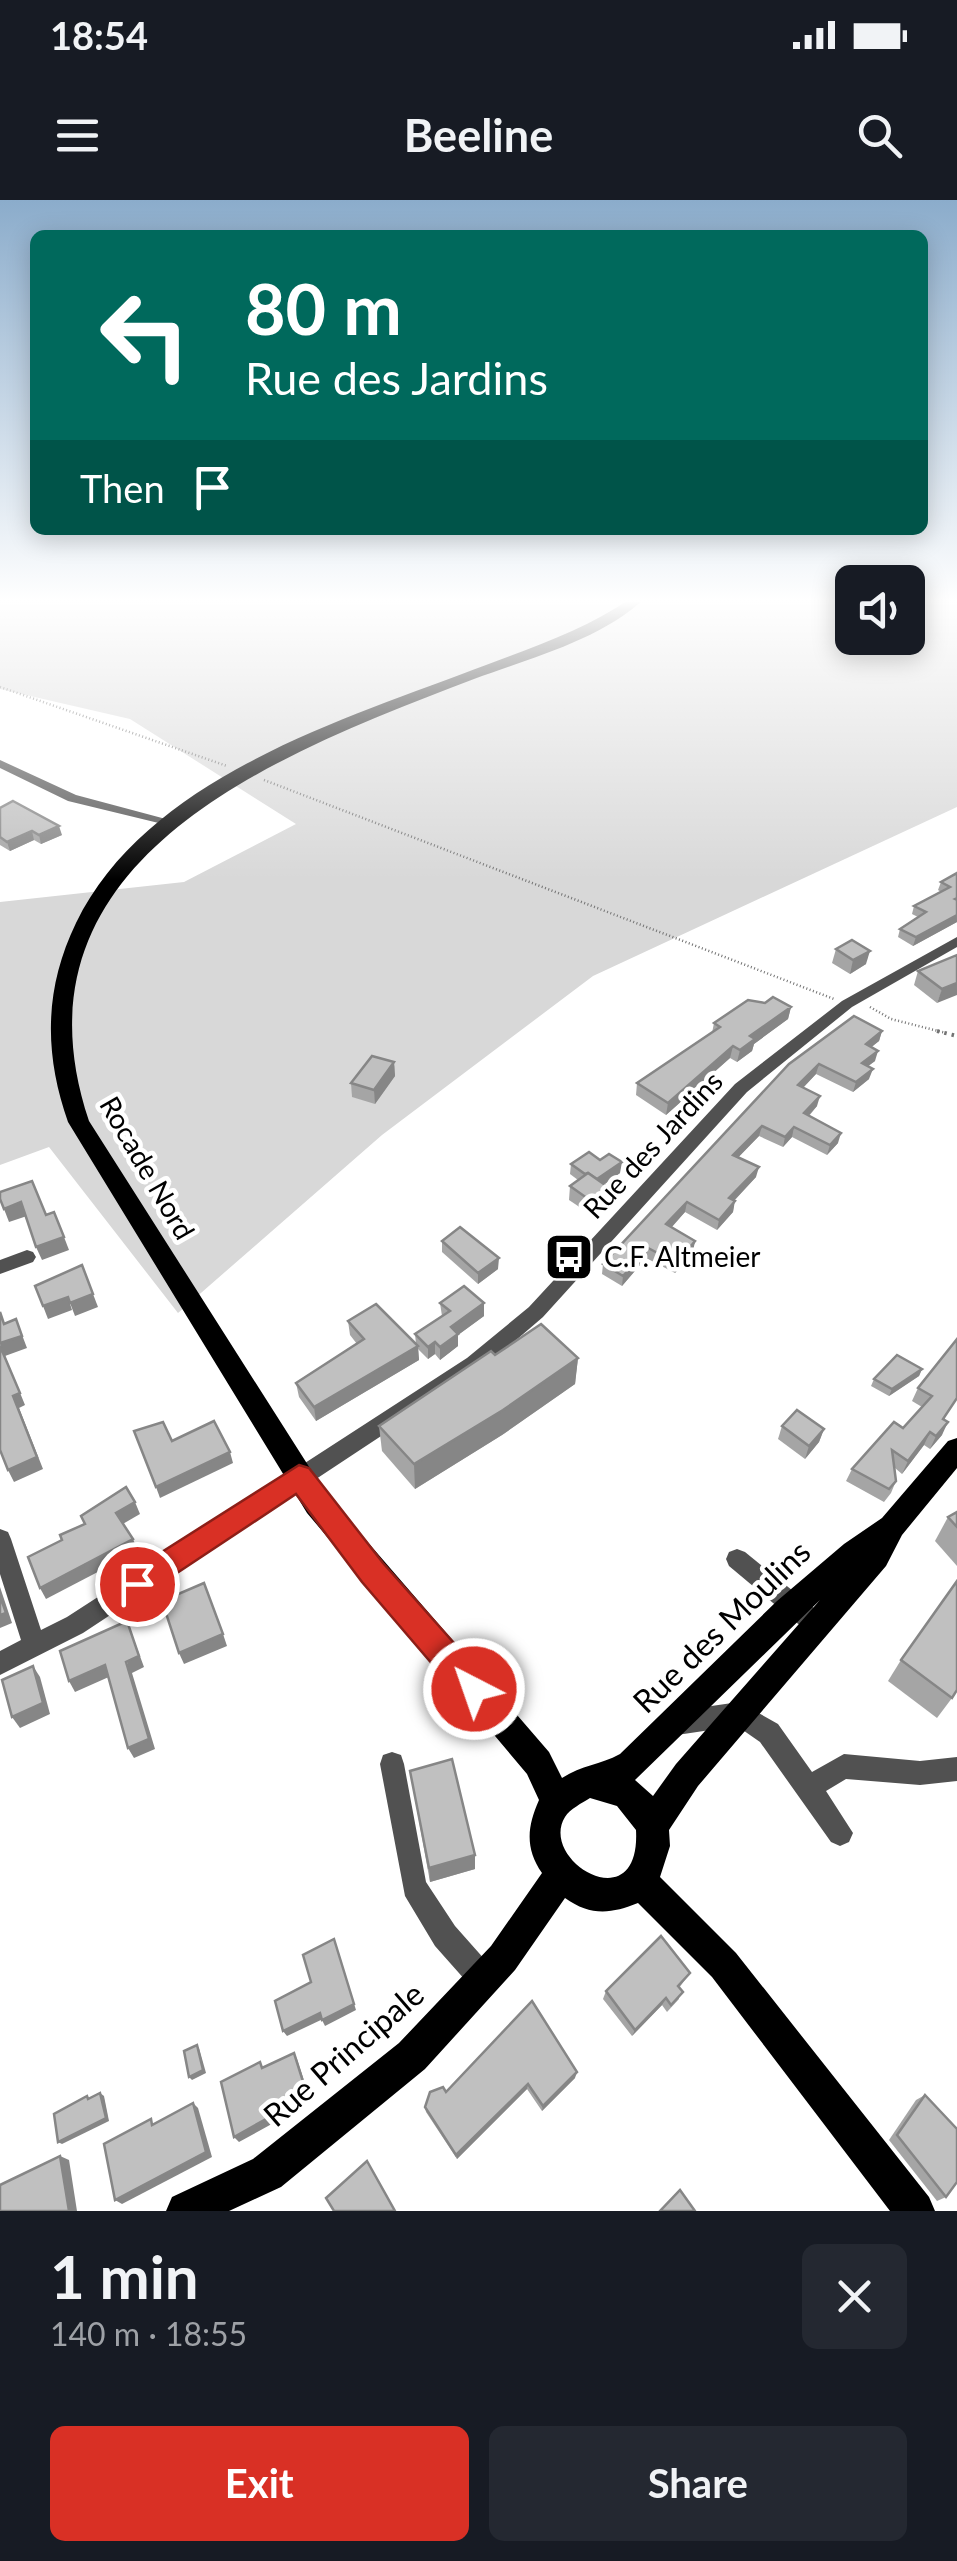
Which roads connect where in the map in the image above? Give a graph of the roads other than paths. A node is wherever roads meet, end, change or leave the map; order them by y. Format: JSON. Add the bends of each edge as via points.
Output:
{"nodes":[{"id":1,"x":429,"y":692,"type":"edge"},
{"id":2,"x":0,"y":764,"type":"edge"},
{"id":3,"x":171,"y":822,"type":"junction"},
{"id":4,"x":957,"y":940,"type":"edge"},
{"id":5,"x":27,"y":1257,"type":"dead end"},
{"id":6,"x":0,"y":1267,"type":"edge"},
{"id":7,"x":957,"y":1450,"type":"edge"},
{"id":8,"x":299,"y":1477,"type":"junction"},
{"id":9,"x":0,"y":1540,"type":"edge"},
{"id":10,"x":737,"y":1559,"type":"dead end"},
{"id":11,"x":806,"y":1616,"type":"junction"},
{"id":12,"x":34,"y":1646,"type":"junction"},
{"id":13,"x":0,"y":1663,"type":"edge"},
{"id":14,"x":740,"y":1714,"type":"junction"},
{"id":15,"x":676,"y":1723,"type":"junction"},
{"id":16,"x":392,"y":1764,"type":"dead end"},
{"id":17,"x":957,"y":1769,"type":"edge"},
{"id":18,"x":604,"y":1781,"type":"junction"},
{"id":19,"x":808,"y":1788,"type":"junction"},
{"id":20,"x":556,"y":1800,"type":"junction"},
{"id":21,"x":652,"y":1827,"type":"junction"},
{"id":22,"x":840,"y":1834,"type":"dead end"},
{"id":23,"x":560,"y":1876,"type":"junction"},
{"id":24,"x":639,"y":1880,"type":"junction"},
{"id":25,"x":484,"y":1980,"type":"junction"},
{"id":26,"x":186,"y":2211,"type":"edge"},
{"id":27,"x":915,"y":2211,"type":"edge"}],
"edges":[{"from":1,"to":3,"type":"main road","name":"Rocade Nord","via":[[294,746]]},
{"from":2,"to":3,"type":"street","via":[[72,798]]},
{"from":3,"to":8,"type":"main road","name":"Rocade Nord","via":[[128,859],[79,928],[60,1004],[60,1057],[70,1100],[92,1145]]},
{"from":4,"to":8,"type":"street","name":"Rue des Jardins","via":[[852,1002],[741,1088],[536,1312],[474,1364]]},
{"from":5,"to":6,"type":"street"},
{"from":7,"to":11,"type":"main road","name":"Rue des Moulins","via":[[892,1526],[861,1547]]},
{"from":8,"to":12,"type":"street","name":"Rue des Jardins"},
{"from":8,"to":20,"type":"main road","name":"Rocade Nord","via":[[538,1763]]},
{"from":9,"to":12,"type":"street"},
{"from":10,"to":11,"type":"street"},
{"from":11,"to":14,"type":"main road","name":"Rue des Moulins"},
{"from":11,"to":15,"type":"main road","name":"Rue des Moulins"},
{"from":12,"to":13,"type":"street","name":"Rue des Jardins"},
{"from":14,"to":15,"type":"street"},
{"from":14,"to":19,"type":"street","via":[[769,1733]]},
{"from":14,"to":21,"type":"main road","name":"Rue des Moulins"},
{"from":15,"to":18,"type":"main road","name":"Rue des Moulins","via":[[631,1766]]},
{"from":16,"to":25,"type":"street","via":[[414,1887]]},
{"from":17,"to":19,"type":"street","via":[[844,1766]]},
{"from":18,"to":20,"type":"main road","via":[[586,1781]]},
{"from":18,"to":21,"type":"main road","via":[[634,1796]]},
{"from":19,"to":22,"type":"street"},
{"from":20,"to":23,"type":"main road","via":[[545,1846]]},
{"from":21,"to":24,"type":"main road","via":[[654,1846]]},
{"from":23,"to":24,"type":"main road","via":[[591,1896],[609,1897]]},
{"from":23,"to":25,"type":"main road","name":"Rue Principale"},
{"from":24,"to":27,"type":"main road","via":[[724,1966]]},
{"from":25,"to":26,"type":"main road","name":"Rue Principale","via":[[360,2102],[266,2173]]}]}
